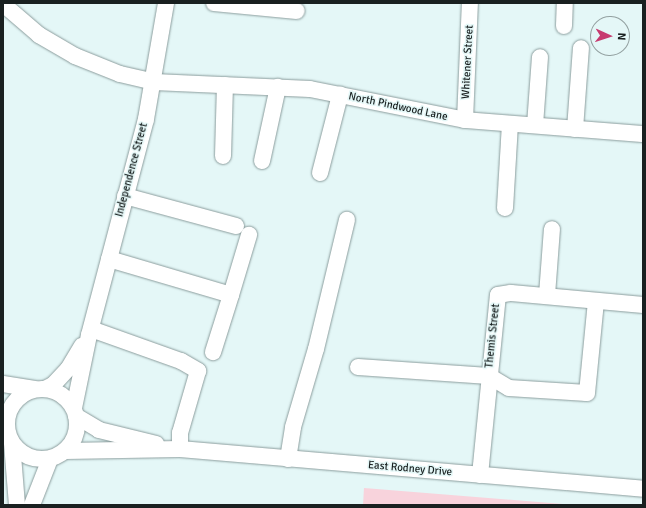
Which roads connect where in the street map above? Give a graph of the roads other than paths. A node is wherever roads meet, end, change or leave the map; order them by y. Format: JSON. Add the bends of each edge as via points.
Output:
{"nodes":[{"id":1,"x":166,"y":3,"type":"edge"},
{"id":2,"x":214,"y":3,"type":"edge"},
{"id":3,"x":470,"y":3,"type":"edge"},
{"id":4,"x":565,"y":3,"type":"edge"},
{"id":5,"x":3,"y":4,"type":"edge"},
{"id":6,"x":297,"y":11,"type":"dead end"},
{"id":7,"x":564,"y":26,"type":"dead end"},
{"id":8,"x":581,"y":48,"type":"dead end"},
{"id":9,"x":540,"y":57,"type":"dead end"},
{"id":10,"x":154,"y":82,"type":"junction"},
{"id":11,"x":225,"y":85,"type":"junction"},
{"id":12,"x":278,"y":87,"type":"junction"},
{"id":13,"x":340,"y":95,"type":"junction"},
{"id":14,"x":465,"y":120,"type":"junction"},
{"id":15,"x":510,"y":124,"type":"junction"},
{"id":16,"x":535,"y":125,"type":"junction"},
{"id":17,"x":575,"y":129,"type":"junction"},
{"id":18,"x":643,"y":134,"type":"edge"},
{"id":19,"x":223,"y":156,"type":"dead end"},
{"id":20,"x":262,"y":161,"type":"dead end"},
{"id":21,"x":320,"y":173,"type":"dead end"},
{"id":22,"x":125,"y":196,"type":"junction"},
{"id":23,"x":505,"y":208,"type":"dead end"},
{"id":24,"x":347,"y":220,"type":"dead end"},
{"id":25,"x":552,"y":230,"type":"dead end"},
{"id":26,"x":109,"y":259,"type":"junction"},
{"id":27,"x":231,"y":295,"type":"junction"},
{"id":28,"x":547,"y":295,"type":"junction"},
{"id":29,"x":596,"y":301,"type":"junction"},
{"id":30,"x":643,"y":305,"type":"edge"},
{"id":31,"x":90,"y":332,"type":"junction"},
{"id":32,"x":213,"y":352,"type":"dead end"},
{"id":33,"x":358,"y":367,"type":"dead end"},
{"id":34,"x":489,"y":376,"type":"junction"},
{"id":35,"x":3,"y":384,"type":"edge"},
{"id":36,"x":42,"y":389,"type":"junction"},
{"id":37,"x":75,"y":412,"type":"junction"},
{"id":38,"x":5,"y":416,"type":"edge"},
{"id":39,"x":12,"y":443,"type":"junction"},
{"id":40,"x":178,"y":449,"type":"junction"},
{"id":41,"x":65,"y":452,"type":"junction"},
{"id":42,"x":50,"y":459,"type":"junction"},
{"id":43,"x":288,"y":459,"type":"junction"},
{"id":44,"x":480,"y":476,"type":"junction"},
{"id":45,"x":643,"y":489,"type":"edge"},
{"id":46,"x":17,"y":505,"type":"edge"},
{"id":47,"x":32,"y":505,"type":"edge"}],
"edges":[{"from":1,"to":10,"type":"street","name":"Independence Street"},
{"from":2,"to":6,"type":"street"},
{"from":3,"to":14,"type":"street","name":"Whitener Street"},
{"from":4,"to":7,"type":"street"},
{"from":5,"to":10,"type":"street","name":"North Pindwood Lane","via":[[39,34],[75,56],[120,74]]},
{"from":8,"to":17,"type":"street"},
{"from":9,"to":16,"type":"street"},
{"from":10,"to":11,"type":"street","name":"North Pindwood Lane"},
{"from":10,"to":22,"type":"street","name":"Independence Street"},
{"from":11,"to":12,"type":"street","name":"North Pindwood Lane"},
{"from":11,"to":19,"type":"street"},
{"from":12,"to":13,"type":"street","name":"North Pindwood Lane","via":[[310,88]]},
{"from":12,"to":20,"type":"street"},
{"from":13,"to":14,"type":"street","name":"North Pindwood Lane"},
{"from":13,"to":21,"type":"street"},
{"from":14,"to":15,"type":"street","name":"North Pindwood Lane"},
{"from":15,"to":16,"type":"street","name":"North Pindwood Lane"},
{"from":15,"to":23,"type":"street"},
{"from":16,"to":17,"type":"street","name":"North Pindwood Lane"},
{"from":17,"to":18,"type":"street","name":"North Pindwood Lane"},
{"from":22,"to":26,"type":"street","name":"Independence Street"},
{"from":22,"to":27,"type":"street","via":[[242,231]]},
{"from":24,"to":43,"type":"street","via":[[316,349],[293,427]]},
{"from":25,"to":28,"type":"street"},
{"from":26,"to":27,"type":"street"},
{"from":26,"to":31,"type":"street","name":"Independence Street"},
{"from":27,"to":32,"type":"street"},
{"from":28,"to":29,"type":"street","name":"Themis Street"},
{"from":28,"to":34,"type":"street","name":"Themis Street","via":[[498,295]]},
{"from":29,"to":30,"type":"street","name":"Themis Street"},
{"from":29,"to":34,"type":"street","via":[[587,392],[509,388]]},
{"from":31,"to":36,"type":"street","name":"Independence Street","via":[[68,369],[53,385]]},
{"from":31,"to":37,"type":"street","name":"Independence Street"},
{"from":31,"to":40,"type":"street","via":[[180,361],[198,371]]},
{"from":33,"to":34,"type":"street"},
{"from":34,"to":44,"type":"street","name":"Themis Street"},
{"from":35,"to":36,"type":"street"},
{"from":36,"to":37,"type":"street","via":[[56,392],[66,398]]},
{"from":36,"to":38,"type":"street","via":[[22,395]]},
{"from":37,"to":40,"type":"street","name":"East Rodney Drive","via":[[99,430]]},
{"from":37,"to":41,"type":"street","via":[[77,432]]},
{"from":38,"to":39,"type":"street"},
{"from":39,"to":42,"type":"street","via":[[23,454],[33,459]]},
{"from":39,"to":46,"type":"street"},
{"from":40,"to":41,"type":"street","name":"East Rodney Drive"},
{"from":40,"to":43,"type":"street","name":"East Rodney Drive"},
{"from":41,"to":42,"type":"street"},
{"from":42,"to":47,"type":"street"},
{"from":43,"to":44,"type":"street","name":"East Rodney Drive"},
{"from":44,"to":45,"type":"street","name":"East Rodney Drive"}]}
